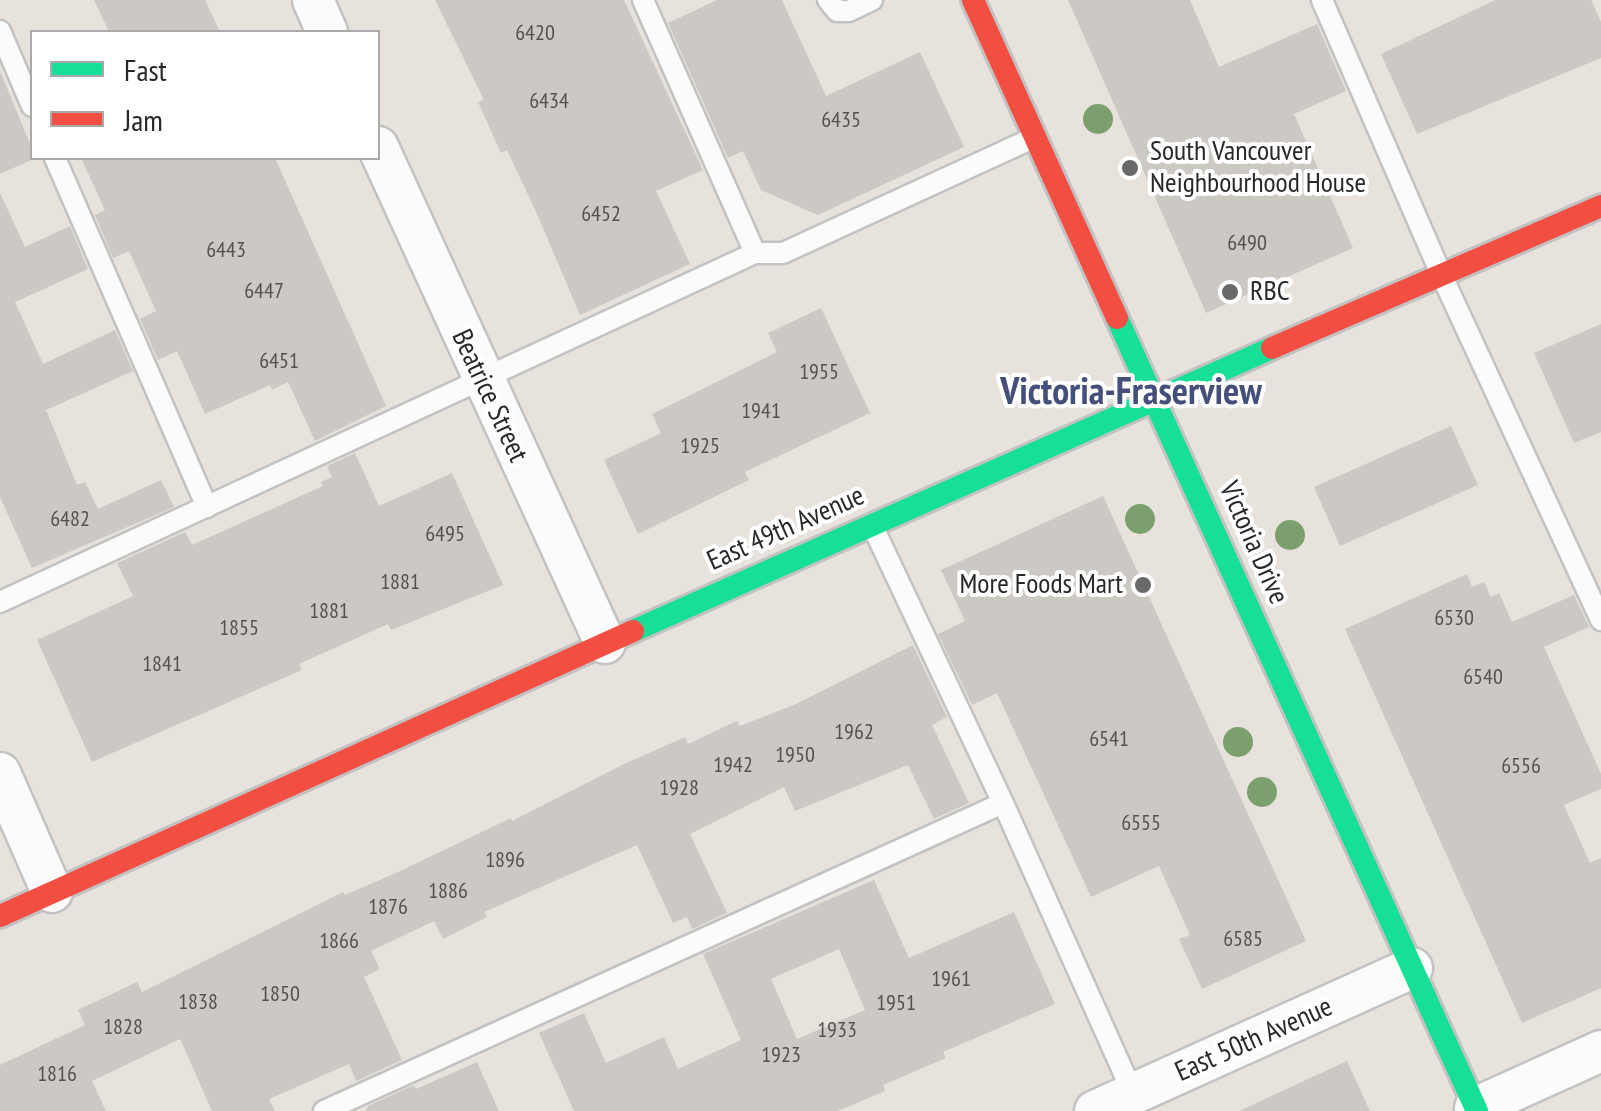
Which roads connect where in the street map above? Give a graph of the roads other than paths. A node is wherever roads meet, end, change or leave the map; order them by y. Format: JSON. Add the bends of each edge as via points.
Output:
{"nodes":[{"id":1,"x":313,"y":0,"type":"edge"},
{"id":2,"x":643,"y":0,"type":"edge"},
{"id":3,"x":828,"y":0,"type":"edge"},
{"id":4,"x":872,"y":0,"type":"edge"},
{"id":5,"x":973,"y":0,"type":"edge"},
{"id":6,"x":1322,"y":0,"type":"edge"},
{"id":7,"x":326,"y":30,"type":"edge"},
{"id":8,"x":0,"y":31,"type":"edge"},
{"id":9,"x":30,"y":101,"type":"edge"},
{"id":10,"x":1034,"y":138,"type":"junction"},
{"id":11,"x":380,"y":152,"type":"edge"},
{"id":12,"x":56,"y":160,"type":"edge"},
{"id":13,"x":1601,"y":206,"type":"edge"},
{"id":14,"x":755,"y":253,"type":"junction"},
{"id":15,"x":1440,"y":274,"type":"junction"},
{"id":16,"x":480,"y":380,"type":"junction"},
{"id":17,"x":1154,"y":398,"type":"junction"},
{"id":18,"x":207,"y":507,"type":"junction"},
{"id":19,"x":871,"y":524,"type":"junction"},
{"id":20,"x":1596,"y":594,"type":"edge"},
{"id":21,"x":0,"y":602,"type":"edge"},
{"id":22,"x":1601,"y":620,"type":"edge"},
{"id":23,"x":605,"y":644,"type":"junction"},
{"id":24,"x":0,"y":773,"type":"edge"},
{"id":25,"x":1003,"y":804,"type":"junction"},
{"id":26,"x":52,"y":892,"type":"junction"},
{"id":27,"x":0,"y":916,"type":"edge"},
{"id":28,"x":1412,"y":968,"type":"junction"},
{"id":29,"x":1601,"y":1051,"type":"edge"},
{"id":30,"x":1137,"y":1102,"type":"edge"},
{"id":31,"x":1476,"y":1110,"type":"edge"},
{"id":32,"x":324,"y":1111,"type":"edge"},
{"id":33,"x":1095,"y":1111,"type":"edge"}],
"edges":[{"from":1,"to":7,"type":"street"},
{"from":2,"to":14,"type":"lane"},
{"from":3,"to":4,"type":"lane","via":[[837,11]]},
{"from":5,"to":10,"type":"street","name":"Victoria Drive"},
{"from":6,"to":15,"type":"lane"},
{"from":8,"to":9,"type":"lane"},
{"from":10,"to":14,"type":"lane","via":[[784,253]]},
{"from":10,"to":17,"type":"street","name":"Victoria Drive"},
{"from":11,"to":16,"type":"street","name":"Beatrice Street"},
{"from":12,"to":18,"type":"lane"},
{"from":13,"to":15,"type":"street","name":"East 49th Avenue"},
{"from":14,"to":16,"type":"lane"},
{"from":15,"to":17,"type":"street","name":"East 49th Avenue"},
{"from":15,"to":20,"type":"lane"},
{"from":16,"to":18,"type":"lane"},
{"from":16,"to":23,"type":"street","name":"Beatrice Street"},
{"from":17,"to":19,"type":"street","name":"East 49th Avenue"},
{"from":17,"to":28,"type":"street","name":"Victoria Drive"},
{"from":18,"to":21,"type":"lane"},
{"from":19,"to":23,"type":"street","name":"East 49th Avenue"},
{"from":19,"to":25,"type":"lane"},
{"from":20,"to":22,"type":"lane"},
{"from":23,"to":26,"type":"street","name":"East 49th Avenue"},
{"from":24,"to":26,"type":"street"},
{"from":25,"to":30,"type":"lane"},
{"from":25,"to":32,"type":"lane"},
{"from":26,"to":27,"type":"street","name":"East 49th Avenue"},
{"from":28,"to":30,"type":"street","name":"East 50th Avenue"},
{"from":28,"to":31,"type":"street","name":"Victoria Drive"},
{"from":29,"to":31,"type":"street"},
{"from":30,"to":33,"type":"street","name":"East 50th Avenue"}]}
